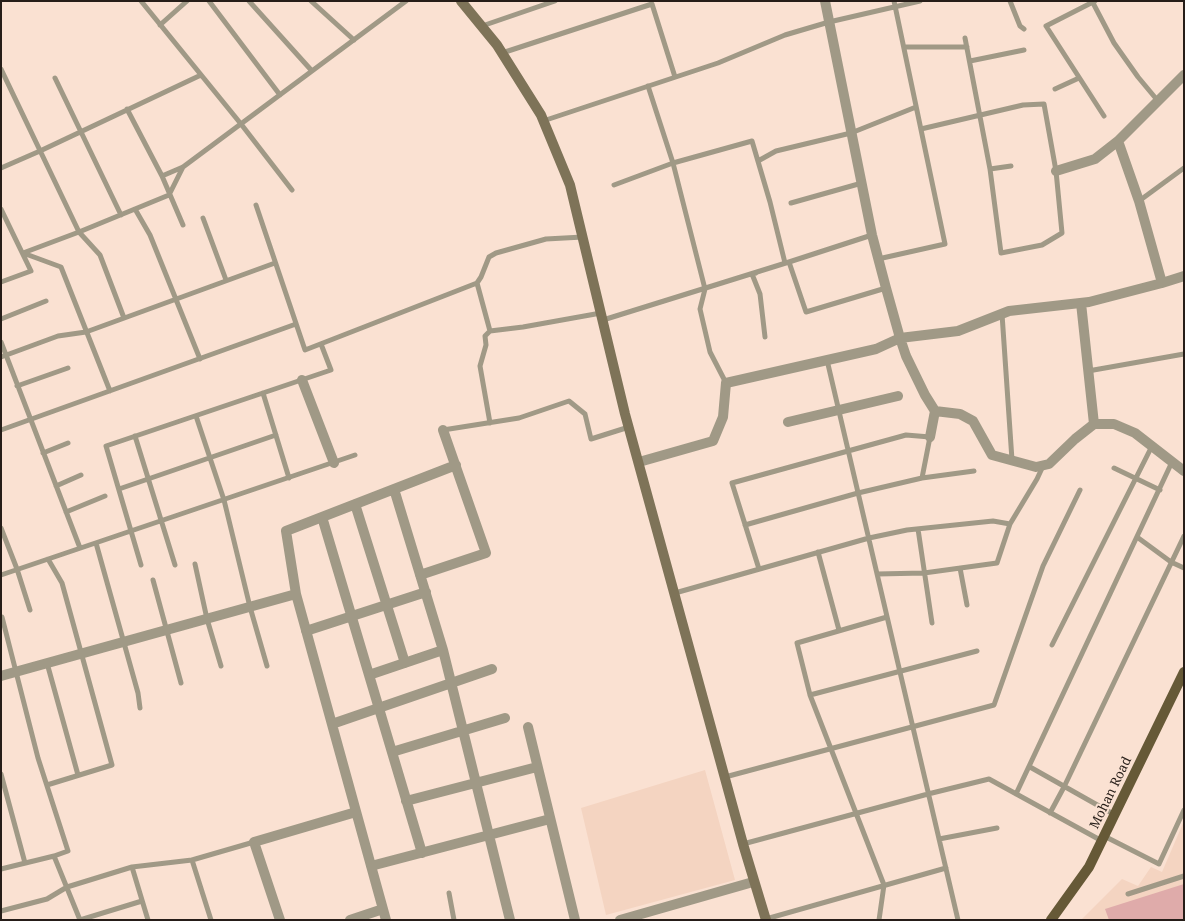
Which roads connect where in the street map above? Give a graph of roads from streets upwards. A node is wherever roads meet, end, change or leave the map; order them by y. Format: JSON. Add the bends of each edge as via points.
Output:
{"nodes":[{"id":1,"x":461,"y":1,"type":"edge"},
{"id":2,"x":824,"y":1,"type":"edge"},
{"id":3,"x":1184,"y":75,"type":"edge"},
{"id":4,"x":1118,"y":141,"type":"junction"},
{"id":5,"x":1056,"y":170,"type":"road end"},
{"id":6,"x":1184,"y":276,"type":"edge"},
{"id":7,"x":1162,"y":283,"type":"junction"},
{"id":8,"x":1081,"y":303,"type":"junction"},
{"id":9,"x":900,"y":338,"type":"junction"},
{"id":10,"x":302,"y":380,"type":"road end"},
{"id":11,"x":898,"y":396,"type":"dead end"},
{"id":12,"x":935,"y":411,"type":"junction"},
{"id":13,"x":788,"y":422,"type":"dead end"},
{"id":14,"x":1094,"y":424,"type":"junction"},
{"id":15,"x":443,"y":430,"type":"road end"},
{"id":16,"x":930,"y":437,"type":"road end"},
{"id":17,"x":639,"y":462,"type":"junction"},
{"id":18,"x":334,"y":463,"type":"road end"},
{"id":19,"x":456,"y":465,"type":"junction"},
{"id":20,"x":1184,"y":471,"type":"edge"},
{"id":21,"x":394,"y":489,"type":"junction"},
{"id":22,"x":355,"y":504,"type":"junction"},
{"id":23,"x":322,"y":517,"type":"junction"},
{"id":24,"x":420,"y":575,"type":"junction"},
{"id":25,"x":426,"y":592,"type":"junction"},
{"id":26,"x":296,"y":594,"type":"junction"},
{"id":27,"x":386,"y":605,"type":"junction"},
{"id":28,"x":352,"y":616,"type":"junction"},
{"id":29,"x":306,"y":631,"type":"junction"},
{"id":30,"x":443,"y":650,"type":"junction"},
{"id":31,"x":405,"y":663,"type":"junction"},
{"id":32,"x":492,"y":669,"type":"dead end"},
{"id":33,"x":1184,"y":672,"type":"edge"},
{"id":34,"x":1,"y":676,"type":"edge"},
{"id":35,"x":369,"y":676,"type":"junction"},
{"id":36,"x":451,"y":683,"type":"junction"},
{"id":37,"x":379,"y":708,"type":"junction"},
{"id":38,"x":505,"y":718,"type":"dead end"},
{"id":39,"x":332,"y":724,"type":"junction"},
{"id":40,"x":528,"y":727,"type":"dead end"},
{"id":41,"x":463,"y":731,"type":"junction"},
{"id":42,"x":392,"y":752,"type":"junction"},
{"id":43,"x":537,"y":767,"type":"junction"},
{"id":44,"x":476,"y":783,"type":"junction"},
{"id":45,"x":406,"y":800,"type":"junction"},
{"id":46,"x":356,"y":812,"type":"junction"},
{"id":47,"x":550,"y":819,"type":"junction"},
{"id":48,"x":489,"y":835,"type":"junction"},
{"id":49,"x":422,"y":853,"type":"junction"},
{"id":50,"x":371,"y":866,"type":"junction"},
{"id":51,"x":753,"y":882,"type":"junction"},
{"id":52,"x":383,"y":909,"type":"junction"},
{"id":53,"x":280,"y":920,"type":"edge"},
{"id":54,"x":350,"y":920,"type":"edge"},
{"id":55,"x":386,"y":920,"type":"edge"},
{"id":56,"x":510,"y":920,"type":"edge"},
{"id":57,"x":575,"y":920,"type":"edge"},
{"id":58,"x":620,"y":920,"type":"edge"},
{"id":59,"x":766,"y":920,"type":"edge"},
{"id":60,"x":1051,"y":920,"type":"edge"}],
"edges":[{"from":1,"to":17,"type":"street","via":[[502,53],[543,121],[570,185]]},
{"from":2,"to":9,"type":"street","via":[[872,235]]},
{"from":3,"to":4,"type":"street"},
{"from":4,"to":5,"type":"street","via":[[1095,159]]},
{"from":4,"to":7,"type":"street","via":[[1139,202]]},
{"from":6,"to":7,"type":"street"},
{"from":7,"to":8,"type":"street"},
{"from":8,"to":9,"type":"street","via":[[1009,311],[958,331]]},
{"from":8,"to":14,"type":"street"},
{"from":9,"to":12,"type":"street","via":[[906,356]]},
{"from":9,"to":17,"type":"street","via":[[876,349],[726,383],[723,418],[713,441]]},
{"from":10,"to":18,"type":"street"},
{"from":11,"to":13,"type":"street"},
{"from":12,"to":14,"type":"street","via":[[960,414],[973,421],[992,455],[1036,467],[1049,464]]},
{"from":12,"to":16,"type":"street"},
{"from":14,"to":20,"type":"street","via":[[1114,424],[1135,433]]},
{"from":15,"to":19,"type":"street"},
{"from":17,"to":51,"type":"street"},
{"from":19,"to":21,"type":"street"},
{"from":19,"to":24,"type":"street","via":[[486,553]]},
{"from":21,"to":22,"type":"street"},
{"from":21,"to":24,"type":"street"},
{"from":22,"to":23,"type":"street"},
{"from":22,"to":27,"type":"street"},
{"from":23,"to":26,"type":"street","via":[[286,531]]},
{"from":23,"to":28,"type":"street"},
{"from":24,"to":25,"type":"street"},
{"from":25,"to":27,"type":"street"},
{"from":25,"to":30,"type":"street"},
{"from":26,"to":29,"type":"street"},
{"from":26,"to":34,"type":"street"},
{"from":27,"to":28,"type":"street"},
{"from":27,"to":31,"type":"street"},
{"from":28,"to":29,"type":"street"},
{"from":28,"to":35,"type":"street"},
{"from":29,"to":39,"type":"street"},
{"from":30,"to":31,"type":"street"},
{"from":30,"to":36,"type":"street"},
{"from":31,"to":35,"type":"street"},
{"from":32,"to":36,"type":"street"},
{"from":33,"to":60,"type":"main road","name":"Mohan Road","via":[[1089,867]]},
{"from":35,"to":37,"type":"street"},
{"from":36,"to":37,"type":"street"},
{"from":36,"to":41,"type":"street"},
{"from":37,"to":39,"type":"street"},
{"from":37,"to":42,"type":"street"},
{"from":38,"to":41,"type":"street"},
{"from":39,"to":46,"type":"street"},
{"from":40,"to":43,"type":"street"},
{"from":41,"to":42,"type":"street"},
{"from":41,"to":44,"type":"street"},
{"from":42,"to":45,"type":"street"},
{"from":43,"to":44,"type":"street"},
{"from":43,"to":47,"type":"street"},
{"from":44,"to":45,"type":"street"},
{"from":44,"to":48,"type":"street"},
{"from":45,"to":49,"type":"street"},
{"from":46,"to":50,"type":"street"},
{"from":46,"to":53,"type":"street","via":[[254,842]]},
{"from":47,"to":48,"type":"street"},
{"from":47,"to":57,"type":"street"},
{"from":48,"to":49,"type":"street"},
{"from":48,"to":56,"type":"street"},
{"from":49,"to":50,"type":"street"},
{"from":50,"to":52,"type":"street"},
{"from":51,"to":58,"type":"street"},
{"from":51,"to":59,"type":"street"},
{"from":52,"to":54,"type":"street"},
{"from":52,"to":55,"type":"street"}]}
